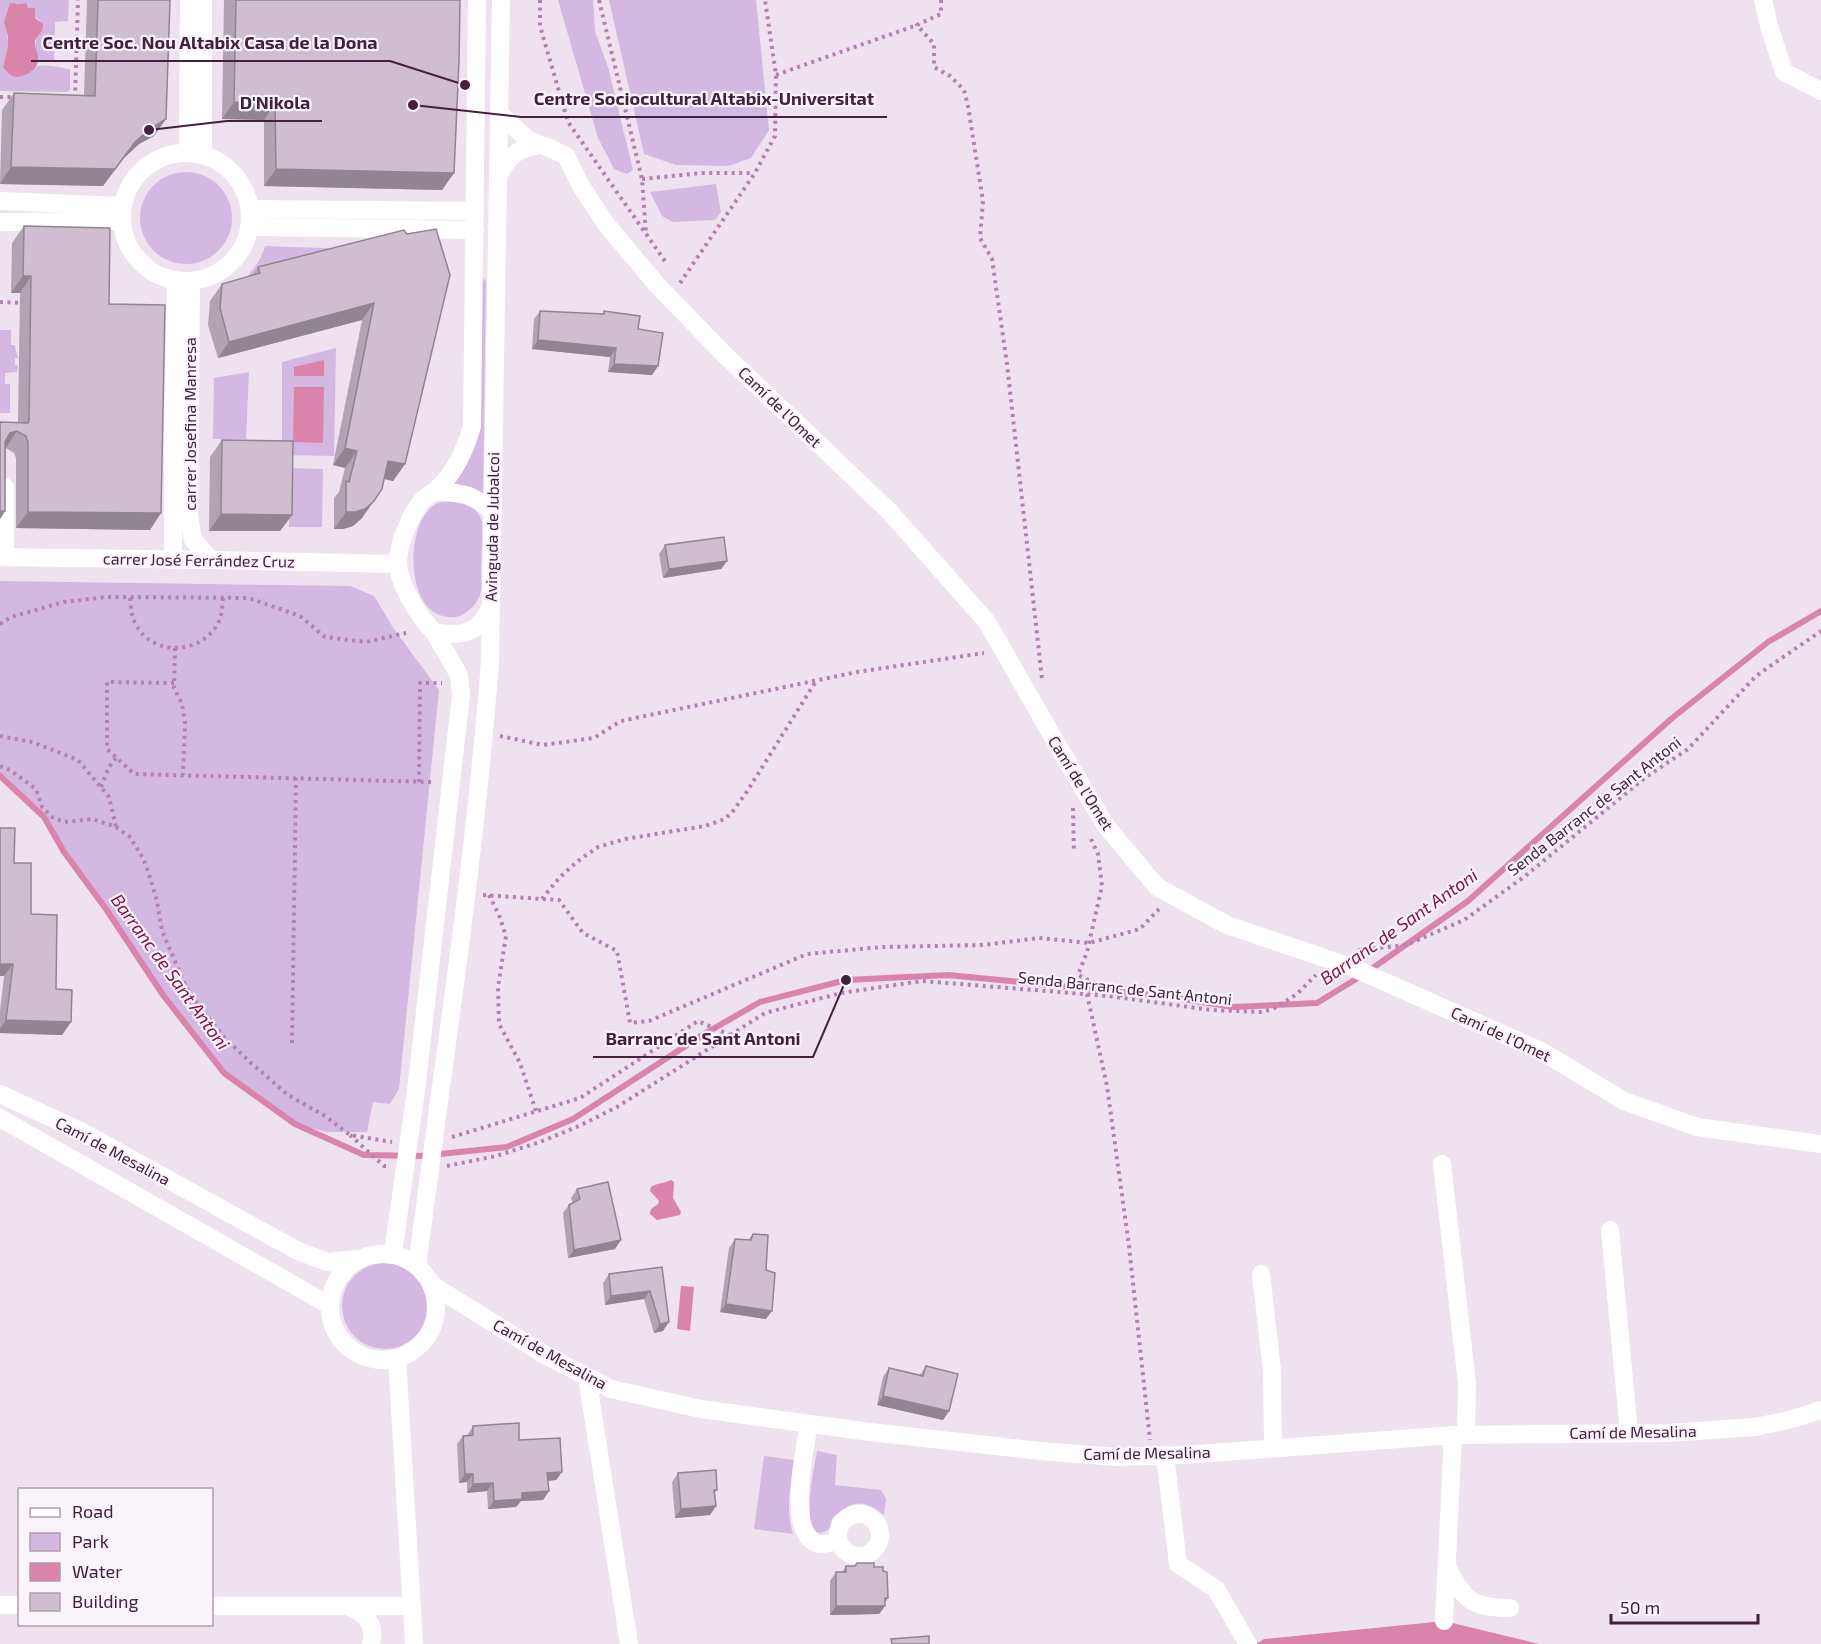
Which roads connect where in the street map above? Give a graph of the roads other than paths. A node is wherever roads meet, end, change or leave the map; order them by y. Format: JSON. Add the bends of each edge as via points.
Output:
{"nodes":[{"id":1,"x":189,"y":0,"type":"edge"},
{"id":2,"x":203,"y":0,"type":"edge"},
{"id":3,"x":477,"y":0,"type":"edge"},
{"id":4,"x":501,"y":0,"type":"edge"},
{"id":5,"x":1763,"y":0,"type":"edge"},
{"id":6,"x":1821,"y":91,"type":"edge"},
{"id":7,"x":500,"y":113,"type":"junction"},
{"id":8,"x":539,"y":145,"type":"junction"},
{"id":9,"x":196,"y":153,"type":"junction"},
{"id":10,"x":498,"y":176,"type":"junction"},
{"id":11,"x":0,"y":201,"type":"edge"},
{"id":12,"x":475,"y":211,"type":"junction"},
{"id":13,"x":122,"y":213,"type":"junction"},
{"id":14,"x":250,"y":218,"type":"junction"},
{"id":15,"x":0,"y":222,"type":"edge"},
{"id":16,"x":475,"y":230,"type":"junction"},
{"id":17,"x":184,"y":281,"type":"junction"},
{"id":18,"x":5,"y":470,"type":"edge"},
{"id":19,"x":435,"y":491,"type":"junction"},
{"id":20,"x":493,"y":512,"type":"junction"},
{"id":21,"x":173,"y":515,"type":"junction"},
{"id":22,"x":2,"y":557,"type":"edge"},
{"id":23,"x":143,"y":560,"type":"junction"},
{"id":24,"x":173,"y":560,"type":"junction"},
{"id":25,"x":211,"y":560,"type":"junction"},
{"id":26,"x":398,"y":564,"type":"junction"},
{"id":27,"x":491,"y":606,"type":"junction"},
{"id":28,"x":434,"y":632,"type":"junction"},
{"id":29,"x":0,"y":1094,"type":"edge"},
{"id":30,"x":0,"y":1118,"type":"edge"},
{"id":31,"x":1821,"y":1144,"type":"edge"},
{"id":32,"x":1442,"y":1164,"type":"dead end"},
{"id":33,"x":1610,"y":1230,"type":"dead end"},
{"id":34,"x":393,"y":1253,"type":"junction"},
{"id":35,"x":357,"y":1259,"type":"junction"},
{"id":36,"x":417,"y":1266,"type":"junction"},
{"id":37,"x":1261,"y":1274,"type":"dead end"},
{"id":38,"x":432,"y":1285,"type":"junction"},
{"id":39,"x":329,"y":1305,"type":"junction"},
{"id":40,"x":397,"y":1358,"type":"junction"},
{"id":41,"x":587,"y":1377,"type":"junction"},
{"id":42,"x":1821,"y":1410,"type":"edge"},
{"id":43,"x":808,"y":1424,"type":"junction"},
{"id":44,"x":1629,"y":1433,"type":"junction"},
{"id":45,"x":1459,"y":1435,"type":"junction"},
{"id":46,"x":1273,"y":1448,"type":"junction"},
{"id":47,"x":1158,"y":1456,"type":"junction"},
{"id":48,"x":838,"y":1541,"type":"dead end"},
{"id":49,"x":1447,"y":1567,"type":"junction"},
{"id":50,"x":0,"y":1605,"type":"edge"},
{"id":51,"x":18,"y":1605,"type":"edge"},
{"id":52,"x":213,"y":1606,"type":"edge"},
{"id":53,"x":412,"y":1606,"type":"junction"},
{"id":54,"x":347,"y":1607,"type":"junction"},
{"id":55,"x":1510,"y":1608,"type":"dead end"},
{"id":56,"x":1444,"y":1622,"type":"dead end"},
{"id":57,"x":371,"y":1644,"type":"edge"},
{"id":58,"x":414,"y":1644,"type":"edge"},
{"id":59,"x":629,"y":1644,"type":"edge"},
{"id":60,"x":1248,"y":1644,"type":"edge"}],
"edges":[{"from":1,"to":9,"type":"street"},
{"from":2,"to":9,"type":"street"},
{"from":3,"to":12,"type":"street","name":"Avinguda de Jubalcoi"},
{"from":4,"to":7,"type":"street","name":"Avinguda de Jubalcoi"},
{"from":5,"to":6,"type":"street","via":[[1784,72]]},
{"from":7,"to":8,"type":"street","name":"Camí de l'Omet","via":[[528,140]]},
{"from":7,"to":10,"type":"street","name":"Avinguda de Jubalcoi"},
{"from":8,"to":10,"type":"street","via":[[524,148],[508,159]]},
{"from":8,"to":31,"type":"street","name":"Camí de l'Omet","via":[[566,156],[606,225],[669,298],[889,511],[987,622],[1106,826],[1157,887],[1227,926],[1351,966],[1541,1052],[1624,1101],[1697,1127]]},
{"from":9,"to":13,"type":"street","via":[[170,154],[152,162],[129,187]]},
{"from":9,"to":14,"type":"street","via":[[214,158],[238,178]]},
{"from":10,"to":20,"type":"street","name":"Avinguda de Jubalcoi"},
{"from":11,"to":13,"type":"street"},
{"from":12,"to":14,"type":"street"},
{"from":12,"to":16,"type":"street","name":"Avinguda de Jubalcoi"},
{"from":13,"to":15,"type":"street"},
{"from":13,"to":17,"type":"street","via":[[124,236],[138,260],[164,278]]},
{"from":14,"to":16,"type":"street"},
{"from":14,"to":17,"type":"street","via":[[246,239],[230,265],[203,279]]},
{"from":16,"to":19,"type":"street","name":"Avinguda de Jubalcoi","via":[[472,426],[453,472]]},
{"from":17,"to":21,"type":"street","name":"carrer Josefina Manresa","via":[[173,425]]},
{"from":17,"to":25,"type":"street","name":"carrer Josefina Manresa","via":[[189,516],[193,540]]},
{"from":18,"to":22,"type":"street"},
{"from":19,"to":20,"type":"street","via":[[459,493],[478,500]]},
{"from":19,"to":26,"type":"street","name":"Avinguda de Jubalcoi","via":[[414,512],[403,536]]},
{"from":20,"to":27,"type":"street","name":"Avinguda de Jubalcoi"},
{"from":21,"to":23,"type":"street","via":[[157,547]]},
{"from":21,"to":24,"type":"street","name":"carrer Josefina Manresa"},
{"from":22,"to":23,"type":"street","name":"carrer José Ferrández Cruz"},
{"from":23,"to":24,"type":"street","name":"carrer José Ferrández Cruz"},
{"from":24,"to":25,"type":"street","name":"carrer José Ferrández Cruz"},
{"from":25,"to":26,"type":"street","name":"carrer José Ferrández Cruz"},
{"from":26,"to":28,"type":"street","name":"Avinguda de Jubalcoi","via":[[419,614]]},
{"from":27,"to":28,"type":"street","name":"Avinguda de Jubalcoi","via":[[486,619],[476,628],[455,634]]},
{"from":27,"to":36,"type":"street","bridge":true,"via":[[485,734],[467,895]]},
{"from":28,"to":34,"type":"street","bridge":true,"via":[[459,675],[461,694],[416,1091]]},
{"from":29,"to":35,"type":"street","name":"Camí de Mesalina","via":[[82,1132],[298,1251],[327,1262]]},
{"from":30,"to":39,"type":"street"},
{"from":32,"to":45,"type":"street","via":[[1467,1383]]},
{"from":33,"to":44,"type":"street"},
{"from":34,"to":35,"type":"street","via":[[374,1253]]},
{"from":34,"to":36,"type":"street"},
{"from":35,"to":39,"type":"street","via":[[342,1271]]},
{"from":36,"to":38,"type":"street"},
{"from":37,"to":46,"type":"street","via":[[1272,1370]]},
{"from":38,"to":40,"type":"street","via":[[435,1318],[429,1334],[419,1347]]},
{"from":38,"to":41,"type":"street","name":"Camí de Mesalina","via":[[544,1355]]},
{"from":39,"to":40,"type":"street","via":[[332,1324],[355,1353],[372,1359]]},
{"from":40,"to":53,"type":"street"},
{"from":41,"to":43,"type":"street","name":"Camí de Mesalina","via":[[611,1389],[701,1409]]},
{"from":41,"to":59,"type":"street"},
{"from":42,"to":44,"type":"street","name":"Camí de Mesalina","via":[[1755,1427]]},
{"from":43,"to":47,"type":"street","name":"Camí de Mesalina","via":[[1040,1451]]},
{"from":43,"to":48,"type":"street","via":[[800,1493],[802,1526],[818,1544]]},
{"from":44,"to":45,"type":"street","name":"Camí de Mesalina"},
{"from":45,"to":46,"type":"street","name":"Camí de Mesalina"},
{"from":45,"to":49,"type":"street"},
{"from":46,"to":47,"type":"street","name":"Camí de Mesalina"},
{"from":47,"to":60,"type":"street","via":[[1178,1564],[1216,1589]]},
{"from":49,"to":55,"type":"street","via":[[1458,1589],[1472,1602]]},
{"from":49,"to":56,"type":"street"},
{"from":50,"to":51,"type":"street"},
{"from":52,"to":54,"type":"street"},
{"from":53,"to":54,"type":"street"},
{"from":53,"to":58,"type":"street"},
{"from":54,"to":57,"type":"street","via":[[361,1611],[370,1623]]}]}
